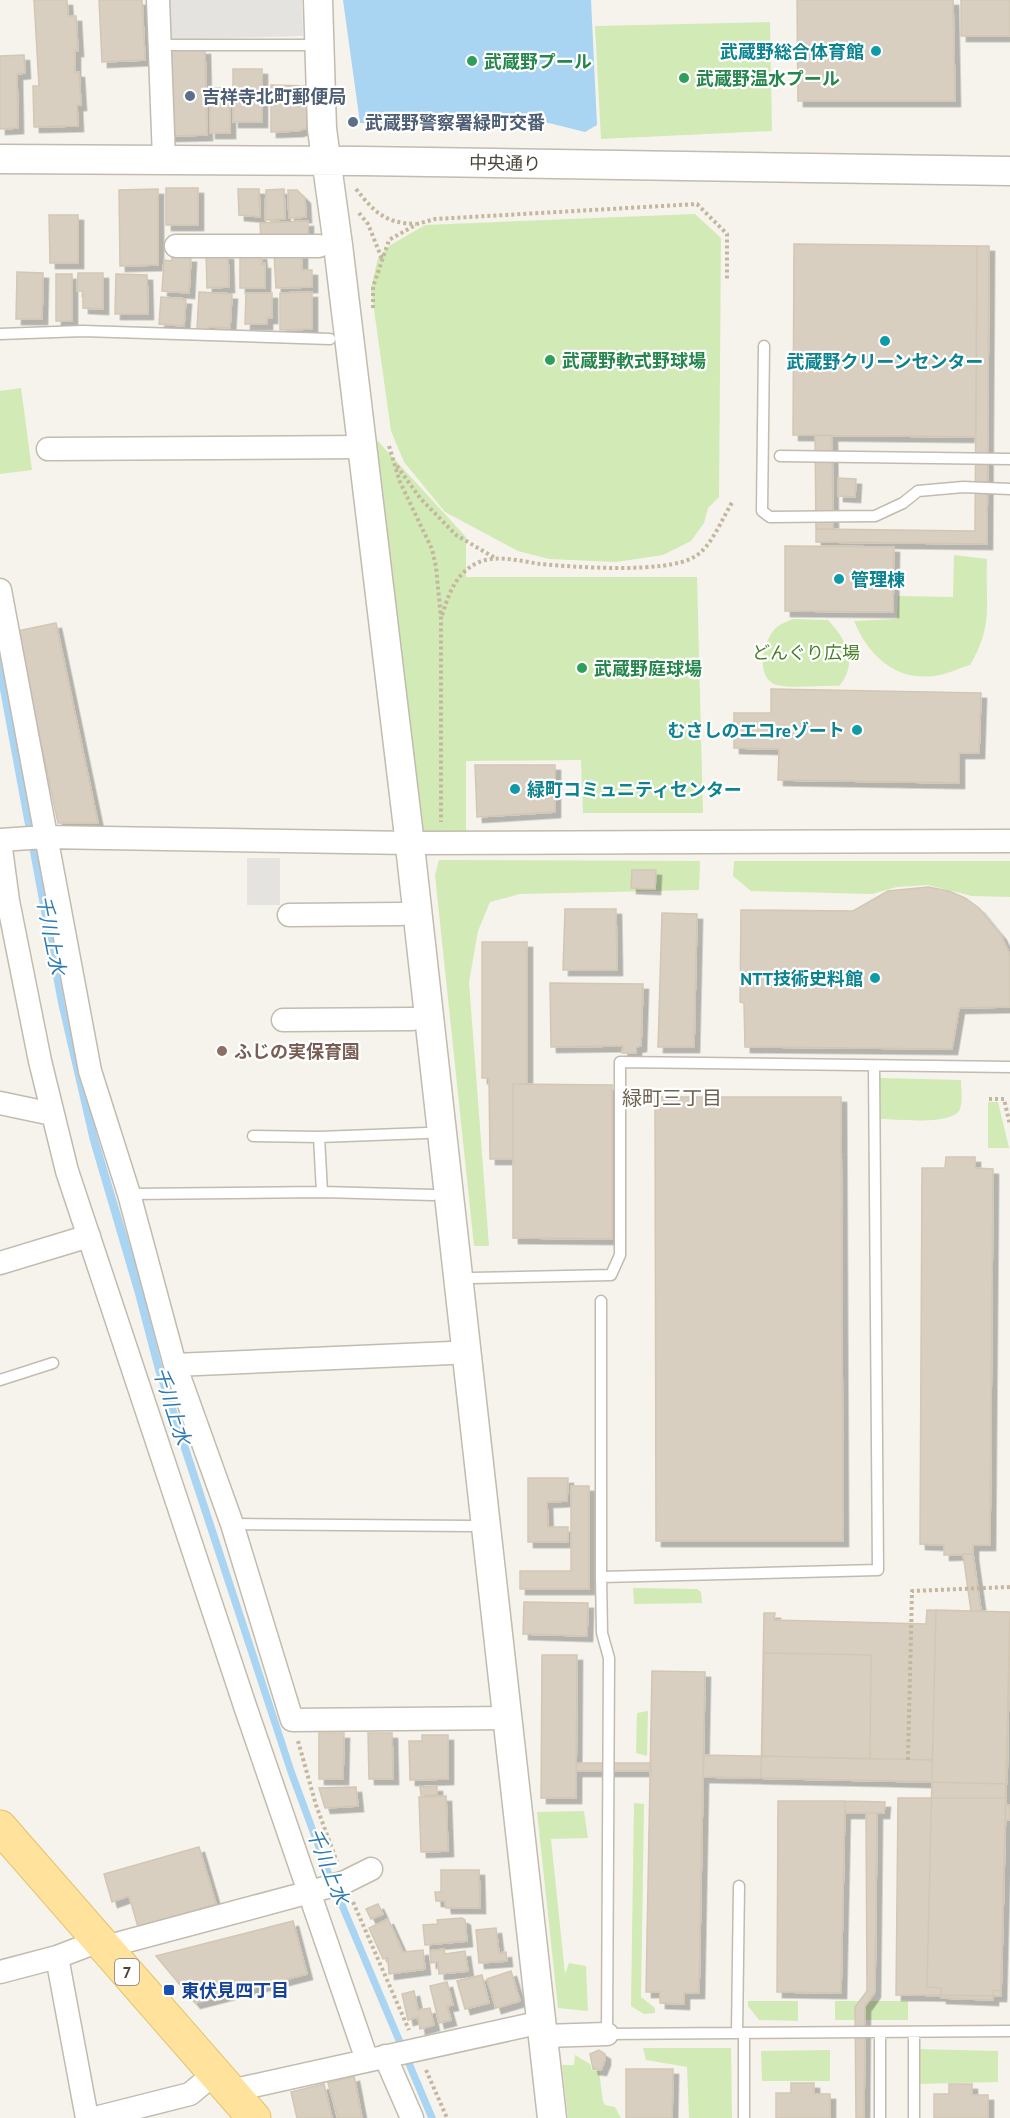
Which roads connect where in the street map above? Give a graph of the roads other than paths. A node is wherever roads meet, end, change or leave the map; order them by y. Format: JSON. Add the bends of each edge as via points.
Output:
{"nodes":[{"id":1,"x":158,"y":0,"type":"edge"},
{"id":2,"x":318,"y":0,"type":"edge"},
{"id":3,"x":161,"y":45,"type":"junction"},
{"id":4,"x":319,"y":45,"type":"junction"},
{"id":5,"x":0,"y":159,"type":"edge"},
{"id":6,"x":164,"y":159,"type":"junction"},
{"id":7,"x":326,"y":160,"type":"junction"},
{"id":8,"x":1010,"y":171,"type":"edge"},
{"id":9,"x":176,"y":246,"type":"dead end"},
{"id":10,"x":319,"y":246,"type":"dead end"},
{"id":11,"x":0,"y":334,"type":"edge"},
{"id":12,"x":330,"y":339,"type":"dead end"},
{"id":13,"x":764,"y":346,"type":"dead end"},
{"id":14,"x":374,"y":442,"type":"junction"},
{"id":15,"x":48,"y":449,"type":"dead end"},
{"id":16,"x":780,"y":456,"type":"dead end"},
{"id":17,"x":1010,"y":459,"type":"edge"},
{"id":18,"x":1010,"y":489,"type":"edge"},
{"id":19,"x":0,"y":590,"type":"edge"},
{"id":20,"x":36,"y":838,"type":"junction"},
{"id":21,"x":0,"y":840,"type":"edge"},
{"id":22,"x":1010,"y":841,"type":"edge"},
{"id":23,"x":409,"y":843,"type":"junction"},
{"id":24,"x":401,"y":914,"type":"dead end"},
{"id":25,"x":289,"y":915,"type":"dead end"},
{"id":26,"x":412,"y":1019,"type":"dead end"},
{"id":27,"x":283,"y":1020,"type":"dead end"},
{"id":28,"x":874,"y":1066,"type":"junction"},
{"id":29,"x":1010,"y":1067,"type":"edge"},
{"id":30,"x":0,"y":1104,"type":"edge"},
{"id":31,"x":52,"y":1114,"type":"junction"},
{"id":32,"x":426,"y":1133,"type":"dead end"},
{"id":33,"x":253,"y":1136,"type":"dead end"},
{"id":34,"x":320,"y":1137,"type":"junction"},
{"id":35,"x":322,"y":1192,"type":"junction"},
{"id":36,"x":129,"y":1194,"type":"junction"},
{"id":37,"x":433,"y":1195,"type":"dead end"},
{"id":38,"x":89,"y":1236,"type":"junction"},
{"id":39,"x":0,"y":1263,"type":"edge"},
{"id":40,"x":471,"y":1278,"type":"dead end"},
{"id":41,"x":601,"y":1301,"type":"dead end"},
{"id":42,"x":451,"y":1353,"type":"dead end"},
{"id":43,"x":53,"y":1363,"type":"dead end"},
{"id":44,"x":175,"y":1365,"type":"junction"},
{"id":45,"x":0,"y":1380,"type":"edge"},
{"id":46,"x":232,"y":1524,"type":"junction"},
{"id":47,"x":471,"y":1526,"type":"dead end"},
{"id":48,"x":601,"y":1577,"type":"junction"},
{"id":49,"x":508,"y":1718,"type":"junction"},
{"id":50,"x":0,"y":1827,"type":"edge"},
{"id":51,"x":371,"y":1869,"type":"dead end"},
{"id":52,"x":739,"y":1886,"type":"dead end"},
{"id":53,"x":310,"y":1893,"type":"junction"},
{"id":54,"x":102,"y":1944,"type":"junction"},
{"id":55,"x":57,"y":1958,"type":"junction"},
{"id":56,"x":0,"y":1972,"type":"edge"},
{"id":57,"x":543,"y":2029,"type":"junction"},
{"id":58,"x":1010,"y":2031,"type":"edge"},
{"id":59,"x":880,"y":2032,"type":"junction"},
{"id":60,"x":914,"y":2032,"type":"junction"},
{"id":61,"x":741,"y":2033,"type":"junction"},
{"id":62,"x":607,"y":2034,"type":"junction"},
{"id":63,"x":395,"y":2054,"type":"junction"},
{"id":64,"x":223,"y":2082,"type":"junction"},
{"id":65,"x":87,"y":2118,"type":"edge"},
{"id":66,"x":95,"y":2118,"type":"edge"},
{"id":67,"x":254,"y":2118,"type":"edge"},
{"id":68,"x":412,"y":2118,"type":"edge"},
{"id":69,"x":552,"y":2118,"type":"edge"},
{"id":70,"x":744,"y":2118,"type":"edge"},
{"id":71,"x":880,"y":2118,"type":"edge"},
{"id":72,"x":914,"y":2118,"type":"edge"}],
"edges":[{"from":1,"to":3,"type":"street"},
{"from":2,"to":4,"type":"street"},
{"from":3,"to":4,"type":"lane"},
{"from":3,"to":6,"type":"street"},
{"from":4,"to":7,"type":"street"},
{"from":5,"to":6,"type":"street","name":"中央通り"},
{"from":6,"to":7,"type":"street","name":"中央通り"},
{"from":7,"to":8,"type":"street","name":"中央通り"},
{"from":7,"to":14,"type":"street"},
{"from":9,"to":10,"type":"street"},
{"from":11,"to":12,"type":"lane","via":[[83,331]]},
{"from":13,"to":18,"type":"lane","via":[[762,511],[770,517],[875,516],[918,491],[963,487]]},
{"from":14,"to":15,"type":"street"},
{"from":14,"to":23,"type":"street"},
{"from":16,"to":17,"type":"lane"},
{"from":19,"to":20,"type":"street"},
{"from":20,"to":21,"type":"street"},
{"from":20,"to":23,"type":"street"},
{"from":20,"to":36,"type":"street","via":[[90,1071]]},
{"from":21,"to":31,"type":"street","via":[[8,901]]},
{"from":22,"to":23,"type":"street"},
{"from":23,"to":49,"type":"street"},
{"from":24,"to":25,"type":"street"},
{"from":26,"to":27,"type":"street"},
{"from":28,"to":29,"type":"lane"},
{"from":28,"to":40,"type":"lane","via":[[620,1062],[621,1255],[611,1275]]},
{"from":28,"to":48,"type":"lane","via":[[878,1570]]},
{"from":30,"to":31,"type":"street"},
{"from":31,"to":38,"type":"street"},
{"from":32,"to":34,"type":"lane"},
{"from":33,"to":34,"type":"lane"},
{"from":34,"to":35,"type":"lane"},
{"from":35,"to":36,"type":"lane"},
{"from":35,"to":37,"type":"lane"},
{"from":36,"to":44,"type":"street"},
{"from":38,"to":39,"type":"street"},
{"from":38,"to":53,"type":"street"},
{"from":41,"to":48,"type":"lane"},
{"from":42,"to":44,"type":"street"},
{"from":43,"to":45,"type":"lane"},
{"from":44,"to":46,"type":"street"},
{"from":46,"to":47,"type":"lane"},
{"from":46,"to":49,"type":"street","via":[[292,1720]]},
{"from":48,"to":62,"type":"lane","via":[[602,1633],[609,1658]]},
{"from":49,"to":57,"type":"street"},
{"from":50,"to":54,"type":"main road","number":"7"},
{"from":51,"to":53,"type":"street"},
{"from":52,"to":61,"type":"lane"},
{"from":53,"to":54,"type":"street"},
{"from":53,"to":63,"type":"street"},
{"from":54,"to":55,"type":"street"},
{"from":54,"to":64,"type":"main road","number":"7"},
{"from":55,"to":56,"type":"street"},
{"from":55,"to":65,"type":"street"},
{"from":57,"to":62,"type":"street"},
{"from":57,"to":63,"type":"street"},
{"from":57,"to":69,"type":"street"},
{"from":58,"to":60,"type":"lane"},
{"from":59,"to":60,"type":"lane"},
{"from":59,"to":61,"type":"lane"},
{"from":59,"to":71,"type":"lane"},
{"from":60,"to":72,"type":"lane"},
{"from":61,"to":62,"type":"lane"},
{"from":61,"to":70,"type":"lane"},
{"from":63,"to":64,"type":"street"},
{"from":63,"to":68,"type":"street"},
{"from":64,"to":66,"type":"street"},
{"from":64,"to":67,"type":"main road","number":"7"}]}
